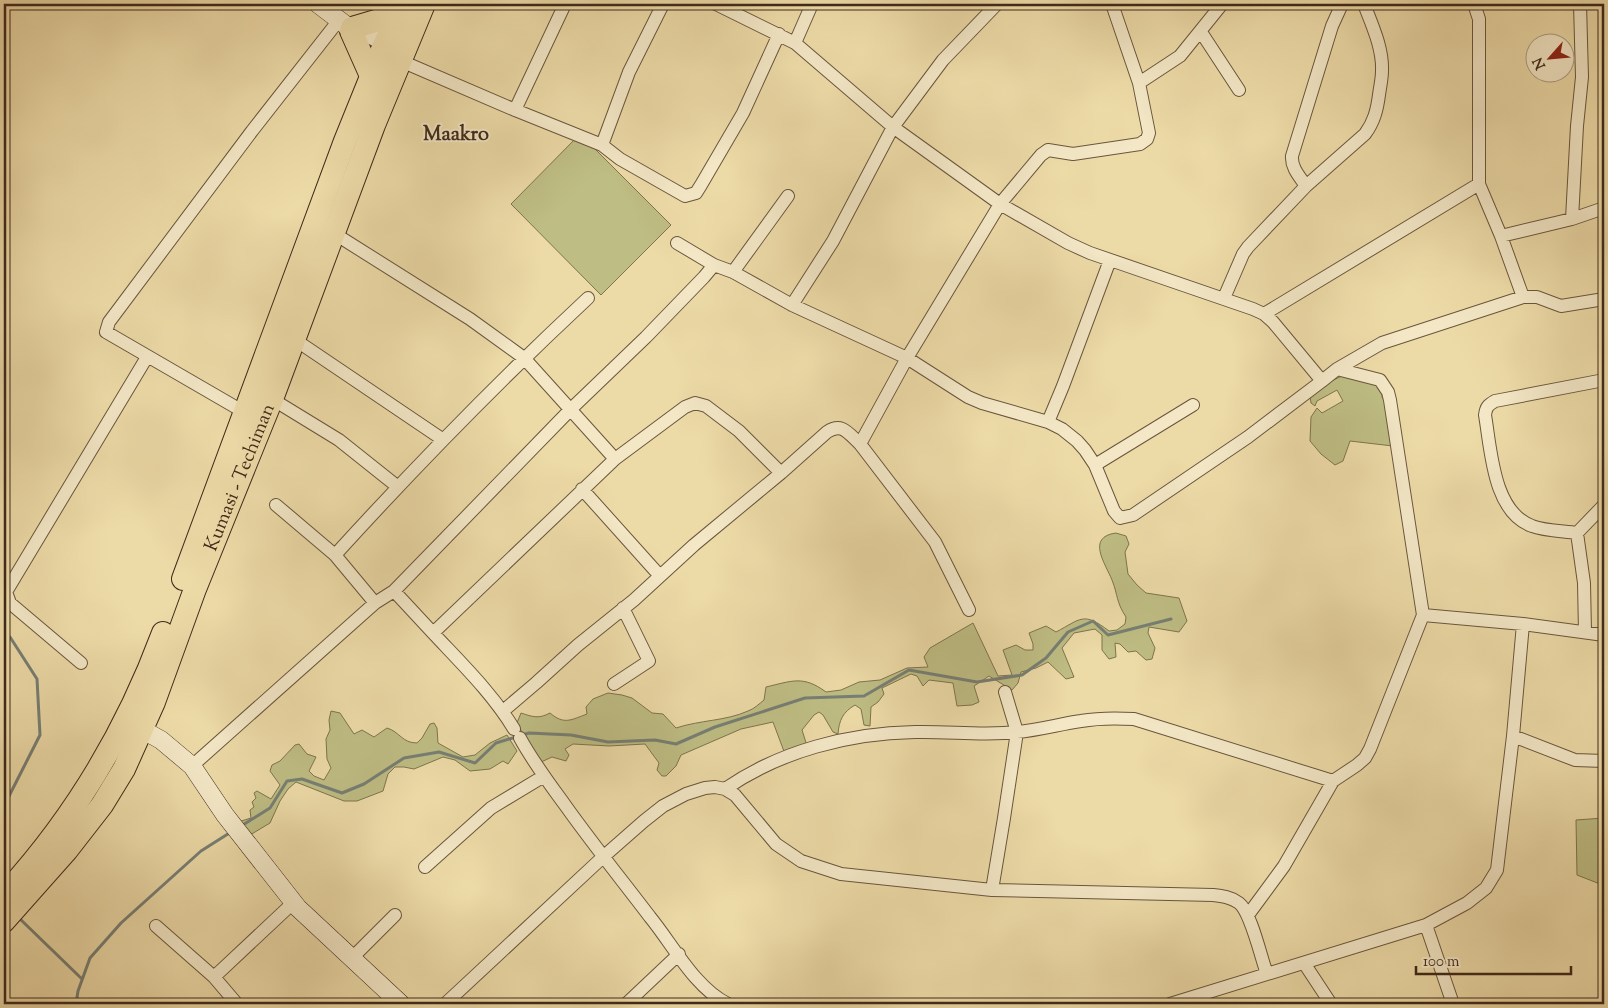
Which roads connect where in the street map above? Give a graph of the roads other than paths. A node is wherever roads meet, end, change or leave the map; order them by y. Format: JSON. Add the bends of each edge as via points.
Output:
{"nodes":[{"id":1,"x":318,"y":4,"type":"edge"},
{"id":2,"x":424,"y":4,"type":"edge"},
{"id":3,"x":565,"y":4,"type":"edge"},
{"id":4,"x":663,"y":4,"type":"edge"},
{"id":5,"x":716,"y":4,"type":"edge"},
{"id":6,"x":812,"y":4,"type":"edge"},
{"id":7,"x":997,"y":4,"type":"edge"},
{"id":8,"x":1112,"y":4,"type":"edge"},
{"id":9,"x":1222,"y":4,"type":"edge"},
{"id":10,"x":1342,"y":4,"type":"edge"},
{"id":11,"x":1364,"y":4,"type":"edge"},
{"id":12,"x":1474,"y":4,"type":"edge"},
{"id":13,"x":1580,"y":4,"type":"edge"},
{"id":14,"x":402,"y":6,"type":"edge"},
{"id":15,"x":347,"y":26,"type":"junction"},
{"id":16,"x":1201,"y":32,"type":"junction"},
{"id":17,"x":779,"y":34,"type":"junction"},
{"id":18,"x":795,"y":42,"type":"junction"},
{"id":19,"x":393,"y":51,"type":"junction"},
{"id":20,"x":371,"y":76,"type":"junction"},
{"id":21,"x":1139,"y":83,"type":"junction"},
{"id":22,"x":1238,"y":90,"type":"dead end"},
{"id":23,"x":515,"y":110,"type":"junction"},
{"id":24,"x":893,"y":127,"type":"junction"},
{"id":25,"x":602,"y":145,"type":"junction"},
{"id":26,"x":1479,"y":184,"type":"junction"},
{"id":27,"x":1306,"y":186,"type":"junction"},
{"id":28,"x":788,"y":196,"type":"dead end"},
{"id":29,"x":1000,"y":204,"type":"junction"},
{"id":30,"x":1604,"y":208,"type":"edge"},
{"id":31,"x":1572,"y":219,"type":"junction"},
{"id":32,"x":335,"y":234,"type":"junction"},
{"id":33,"x":1500,"y":236,"type":"junction"},
{"id":34,"x":677,"y":243,"type":"dead end"},
{"id":35,"x":1110,"y":260,"type":"junction"},
{"id":36,"x":714,"y":265,"type":"junction"},
{"id":37,"x":733,"y":272,"type":"junction"},
{"id":38,"x":1523,"y":297,"type":"junction"},
{"id":39,"x":588,"y":298,"type":"dead end"},
{"id":40,"x":1224,"y":298,"type":"junction"},
{"id":41,"x":1604,"y":299,"type":"edge"},
{"id":42,"x":792,"y":305,"type":"junction"},
{"id":43,"x":1264,"y":314,"type":"junction"},
{"id":44,"x":294,"y":339,"type":"junction"},
{"id":45,"x":147,"y":357,"type":"junction"},
{"id":46,"x":524,"y":358,"type":"junction"},
{"id":47,"x":908,"y":358,"type":"junction"},
{"id":48,"x":1338,"y":369,"type":"junction"},
{"id":49,"x":1604,"y":380,"type":"edge"},
{"id":50,"x":1322,"y":381,"type":"junction"},
{"id":51,"x":272,"y":399,"type":"junction"},
{"id":52,"x":1193,"y":405,"type":"dead end"},
{"id":53,"x":571,"y":409,"type":"junction"},
{"id":54,"x":244,"y":412,"type":"junction"},
{"id":55,"x":1048,"y":422,"type":"junction"},
{"id":56,"x":442,"y":439,"type":"junction"},
{"id":57,"x":860,"y":444,"type":"junction"},
{"id":58,"x":615,"y":459,"type":"junction"},
{"id":59,"x":1095,"y":465,"type":"junction"},
{"id":60,"x":781,"y":473,"type":"junction"},
{"id":61,"x":398,"y":487,"type":"junction"},
{"id":62,"x":582,"y":489,"type":"junction"},
{"id":63,"x":276,"y":505,"type":"dead end"},
{"id":64,"x":1604,"y":505,"type":"edge"},
{"id":65,"x":1577,"y":533,"type":"junction"},
{"id":66,"x":335,"y":555,"type":"junction"},
{"id":67,"x":660,"y":576,"type":"junction"},
{"id":68,"x":394,"y":591,"type":"junction"},
{"id":69,"x":376,"y":603,"type":"junction"},
{"id":70,"x":623,"y":608,"type":"junction"},
{"id":71,"x":970,"y":610,"type":"dead end"},
{"id":72,"x":1423,"y":615,"type":"junction"},
{"id":73,"x":1522,"y":624,"type":"junction"},
{"id":74,"x":1584,"y":632,"type":"junction"},
{"id":75,"x":433,"y":633,"type":"junction"},
{"id":76,"x":1604,"y":635,"type":"edge"},
{"id":77,"x":168,"y":642,"type":"junction"},
{"id":78,"x":81,"y":663,"type":"dead end"},
{"id":79,"x":614,"y":684,"type":"dead end"},
{"id":80,"x":1005,"y":692,"type":"dead end"},
{"id":81,"x":503,"y":711,"type":"junction"},
{"id":82,"x":133,"y":725,"type":"junction"},
{"id":83,"x":1017,"y":732,"type":"junction"},
{"id":84,"x":1513,"y":736,"type":"junction"},
{"id":85,"x":1604,"y":761,"type":"edge"},
{"id":86,"x":192,"y":766,"type":"junction"},
{"id":87,"x":544,"y":776,"type":"junction"},
{"id":88,"x":1333,"y":781,"type":"junction"},
{"id":89,"x":725,"y":789,"type":"junction"},
{"id":90,"x":603,"y":857,"type":"junction"},
{"id":91,"x":425,"y":867,"type":"dead end"},
{"id":92,"x":992,"y":890,"type":"junction"},
{"id":93,"x":13,"y":894,"type":"edge"},
{"id":94,"x":294,"y":902,"type":"junction"},
{"id":95,"x":1248,"y":914,"type":"junction"},
{"id":96,"x":395,"y":915,"type":"dead end"},
{"id":97,"x":4,"y":921,"type":"edge"},
{"id":98,"x":156,"y":926,"type":"dead end"},
{"id":99,"x":1426,"y":926,"type":"junction"},
{"id":100,"x":678,"y":954,"type":"junction"},
{"id":101,"x":352,"y":958,"type":"junction"},
{"id":102,"x":1304,"y":963,"type":"junction"},
{"id":103,"x":1267,"y":974,"type":"junction"},
{"id":104,"x":214,"y":977,"type":"junction"},
{"id":105,"x":236,"y":1004,"type":"edge"},
{"id":106,"x":401,"y":1004,"type":"edge"},
{"id":107,"x":445,"y":1004,"type":"edge"},
{"id":108,"x":626,"y":1004,"type":"edge"},
{"id":109,"x":728,"y":1004,"type":"edge"},
{"id":110,"x":1170,"y":1004,"type":"edge"},
{"id":111,"x":1331,"y":1004,"type":"edge"},
{"id":112,"x":1453,"y":1004,"type":"edge"}],
"edges":[{"from":1,"to":15,"type":"street"},
{"from":2,"to":19,"type":"highway","name":"Kumasi - Techiman"},
{"from":3,"to":23,"type":"street"},
{"from":4,"to":25,"type":"street","via":[[629,72]]},
{"from":5,"to":17,"type":"street"},
{"from":6,"to":18,"type":"street"},
{"from":7,"to":24,"type":"street","via":[[943,60]]},
{"from":8,"to":21,"type":"street"},
{"from":9,"to":16,"type":"street"},
{"from":10,"to":27,"type":"street","via":[[1332,26],[1292,156],[1294,168]]},
{"from":11,"to":27,"type":"street","via":[[1382,57],[1377,112],[1365,134]]},
{"from":12,"to":26,"type":"street","via":[[1479,18]]},
{"from":13,"to":31,"type":"street","via":[[1582,77]]},
{"from":14,"to":15,"type":"highway","via":[[379,20]]},
{"from":14,"to":19,"type":"highway"},
{"from":15,"to":19,"type":"street"},
{"from":15,"to":20,"type":"highway"},
{"from":15,"to":45,"type":"street","via":[[252,131],[109,322],[106,332]]},
{"from":16,"to":21,"type":"street","via":[[1180,56]]},
{"from":16,"to":22,"type":"street"},
{"from":17,"to":18,"type":"street"},
{"from":17,"to":25,"type":"street","via":[[743,113],[696,193],[685,196],[620,159]]},
{"from":18,"to":24,"type":"street"},
{"from":19,"to":20,"type":"highway"},
{"from":19,"to":23,"type":"street"},
{"from":19,"to":32,"type":"highway","name":"Kumasi - Techiman","via":[[374,125]]},
{"from":20,"to":54,"type":"highway"},
{"from":21,"to":29,"type":"street","via":[[1148,133],[1144,143],[1073,154],[1046,151]]},
{"from":23,"to":25,"type":"street"},
{"from":24,"to":29,"type":"street"},
{"from":24,"to":42,"type":"street","via":[[833,241]]},
{"from":26,"to":33,"type":"street"},
{"from":26,"to":43,"type":"street"},
{"from":27,"to":40,"type":"street","via":[[1248,247]]},
{"from":28,"to":37,"type":"street"},
{"from":29,"to":35,"type":"street","via":[[1068,243]]},
{"from":29,"to":47,"type":"street"},
{"from":30,"to":31,"type":"street"},
{"from":31,"to":33,"type":"street"},
{"from":32,"to":44,"type":"highway","name":"Kumasi - Techiman"},
{"from":32,"to":46,"type":"street","via":[[470,319]]},
{"from":33,"to":38,"type":"street"},
{"from":34,"to":36,"type":"street"},
{"from":35,"to":40,"type":"street"},
{"from":35,"to":55,"type":"street"},
{"from":36,"to":37,"type":"street"},
{"from":36,"to":53,"type":"street"},
{"from":37,"to":42,"type":"street"},
{"from":38,"to":41,"type":"street","via":[[1537,297],[1561,306]]},
{"from":38,"to":48,"type":"street","via":[[1396,338]]},
{"from":39,"to":46,"type":"street"},
{"from":40,"to":43,"type":"street"},
{"from":42,"to":47,"type":"street"},
{"from":43,"to":50,"type":"street"},
{"from":44,"to":51,"type":"highway","name":"Kumasi - Techiman"},
{"from":44,"to":56,"type":"street"},
{"from":45,"to":54,"type":"street"},
{"from":45,"to":78,"type":"street","via":[[6,592],[10,603]]},
{"from":46,"to":53,"type":"street"},
{"from":46,"to":56,"type":"street"},
{"from":47,"to":55,"type":"street","via":[[968,397]]},
{"from":47,"to":57,"type":"street"},
{"from":48,"to":50,"type":"street"},
{"from":48,"to":72,"type":"street","via":[[1380,380],[1388,392]]},
{"from":49,"to":65,"type":"street","via":[[1495,401],[1486,409],[1497,484],[1511,511],[1533,527]]},
{"from":50,"to":59,"type":"street","via":[[1248,437],[1133,515],[1120,518],[1114,511]]},
{"from":51,"to":61,"type":"street","via":[[338,440]]},
{"from":51,"to":77,"type":"highway","name":"Kumasi - Techiman","via":[[195,589]]},
{"from":52,"to":59,"type":"street"},
{"from":53,"to":58,"type":"street"},
{"from":53,"to":68,"type":"street"},
{"from":54,"to":77,"type":"highway"},
{"from":55,"to":59,"type":"street","via":[[1070,434]]},
{"from":56,"to":61,"type":"street"},
{"from":57,"to":60,"type":"street","via":[[846,430],[835,427]]},
{"from":57,"to":71,"type":"street","via":[[934,542]]},
{"from":58,"to":60,"type":"street","via":[[695,403],[706,406],[738,430]]},
{"from":58,"to":62,"type":"street"},
{"from":60,"to":67,"type":"street"},
{"from":61,"to":66,"type":"street"},
{"from":62,"to":67,"type":"street"},
{"from":62,"to":75,"type":"street"},
{"from":63,"to":66,"type":"street"},
{"from":64,"to":65,"type":"street"},
{"from":65,"to":74,"type":"street","via":[[1584,583]]},
{"from":66,"to":69,"type":"street"},
{"from":67,"to":70,"type":"street"},
{"from":68,"to":69,"type":"street"},
{"from":68,"to":75,"type":"street"},
{"from":69,"to":86,"type":"street"},
{"from":70,"to":79,"type":"street","via":[[649,661]]},
{"from":70,"to":81,"type":"street"},
{"from":72,"to":73,"type":"street"},
{"from":72,"to":88,"type":"street","via":[[1370,749],[1357,765]]},
{"from":73,"to":74,"type":"street"},
{"from":73,"to":84,"type":"street"},
{"from":74,"to":76,"type":"street"},
{"from":75,"to":81,"type":"street"},
{"from":77,"to":82,"type":"highway","via":[[134,702]]},
{"from":80,"to":83,"type":"street"},
{"from":81,"to":87,"type":"street"},
{"from":82,"to":86,"type":"street","via":[[161,740]]},
{"from":82,"to":93,"type":"highway","via":[[110,750]]},
{"from":83,"to":88,"type":"street","via":[[1082,720],[1134,719]]},
{"from":83,"to":89,"type":"street","via":[[896,732],[846,739],[768,764]]},
{"from":83,"to":92,"type":"street"},
{"from":84,"to":85,"type":"street","via":[[1575,760]]},
{"from":84,"to":99,"type":"street","via":[[1497,870],[1486,888],[1467,903]]},
{"from":86,"to":94,"type":"street","via":[[225,815]]},
{"from":87,"to":90,"type":"street"},
{"from":87,"to":91,"type":"street","via":[[491,808]]},
{"from":88,"to":95,"type":"street","via":[[1284,866]]},
{"from":89,"to":90,"type":"street","via":[[705,788],[663,806]]},
{"from":89,"to":92,"type":"street","via":[[743,803],[776,844],[802,861],[841,874]]},
{"from":90,"to":100,"type":"street"},
{"from":90,"to":107,"type":"street"},
{"from":92,"to":95,"type":"street","via":[[1213,895],[1227,897],[1240,904]]},
{"from":93,"to":97,"type":"highway"},
{"from":94,"to":101,"type":"street"},
{"from":94,"to":104,"type":"street"},
{"from":95,"to":103,"type":"street"},
{"from":96,"to":101,"type":"street"},
{"from":98,"to":104,"type":"street"},
{"from":99,"to":102,"type":"street"},
{"from":99,"to":112,"type":"street"},
{"from":100,"to":108,"type":"street"},
{"from":100,"to":109,"type":"street","via":[[710,993]]},
{"from":101,"to":106,"type":"street"},
{"from":102,"to":103,"type":"street"},
{"from":102,"to":111,"type":"street"},
{"from":103,"to":110,"type":"street"},
{"from":104,"to":105,"type":"street"}]}
